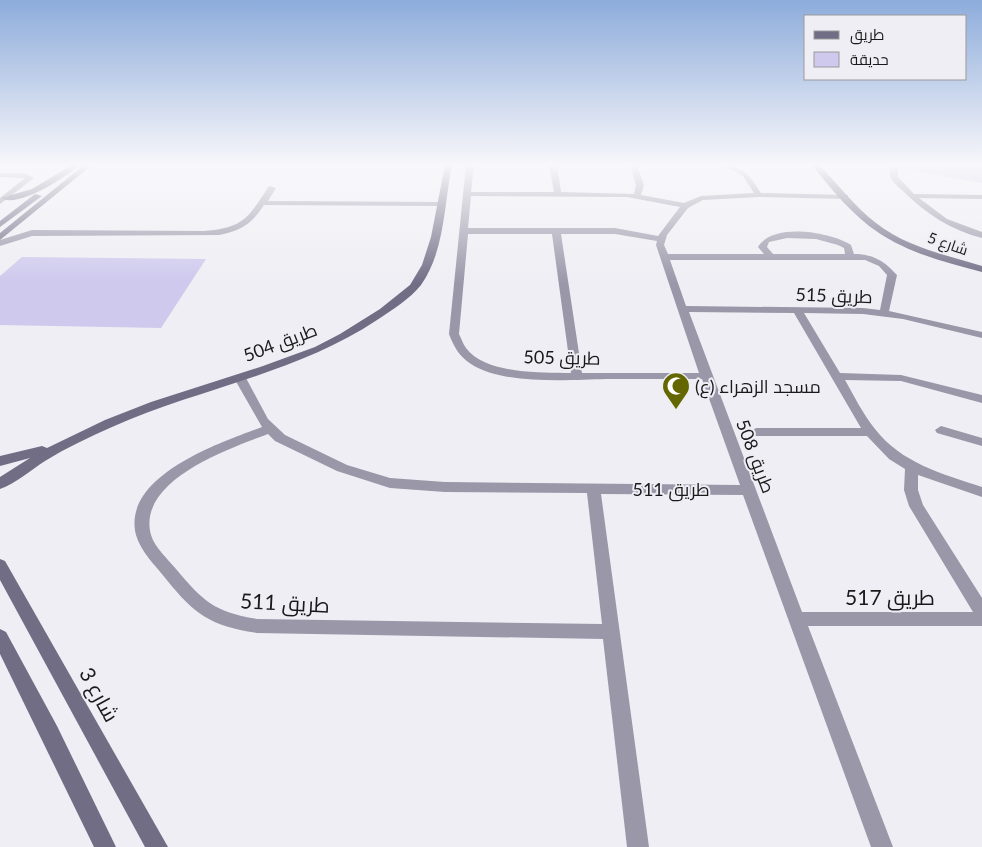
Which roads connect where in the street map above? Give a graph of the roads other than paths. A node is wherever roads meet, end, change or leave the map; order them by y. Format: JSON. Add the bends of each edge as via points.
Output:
{"nodes":[{"id":1,"x":441,"y":204,"type":"edge"},
{"id":2,"x":29,"y":205,"type":"edge"},
{"id":3,"x":39,"y":205,"type":"edge"},
{"id":4,"x":261,"y":205,"type":"edge"},
{"id":5,"x":466,"y":205,"type":"edge"},
{"id":6,"x":678,"y":205,"type":"edge"},
{"id":7,"x":854,"y":205,"type":"edge"},
{"id":8,"x":924,"y":205,"type":"edge"},
{"id":9,"x":685,"y":206,"type":"joint"},
{"id":10,"x":23,"y":219,"type":"junction"},
{"id":11,"x":0,"y":225,"type":"edge"},
{"id":12,"x":464,"y":231,"type":"junction"},
{"id":13,"x":556,"y":231,"type":"junction"},
{"id":14,"x":32,"y":233,"type":"junction"},
{"id":15,"x":982,"y":235,"type":"edge"},
{"id":16,"x":0,"y":237,"type":"edge"},
{"id":17,"x":661,"y":240,"type":"junction"},
{"id":18,"x":0,"y":243,"type":"edge"},
{"id":19,"x":850,"y":256,"type":"junction"},
{"id":20,"x":664,"y":257,"type":"junction"},
{"id":21,"x":771,"y":257,"type":"junction"},
{"id":22,"x":982,"y":269,"type":"edge"},
{"id":23,"x":682,"y":309,"type":"junction"},
{"id":24,"x":797,"y":310,"type":"junction"},
{"id":25,"x":884,"y":313,"type":"junction"},
{"id":26,"x":982,"y":335,"type":"edge"},
{"id":27,"x":577,"y":376,"type":"junction"},
{"id":28,"x":706,"y":376,"type":"junction"},
{"id":29,"x":836,"y":376,"type":"junction"},
{"id":30,"x":240,"y":378,"type":"junction"},
{"id":31,"x":982,"y":399,"type":"edge"},
{"id":32,"x":269,"y":429,"type":"junction"},
{"id":33,"x":941,"y":430,"type":"dead end"},
{"id":34,"x":756,"y":432,"type":"dead end"},
{"id":35,"x":870,"y":432,"type":"junction"},
{"id":36,"x":982,"y":442,"type":"edge"},
{"id":37,"x":66,"y":443,"type":"junction"},
{"id":38,"x":0,"y":462,"type":"edge"},
{"id":39,"x":912,"y":468,"type":"junction"},
{"id":40,"x":0,"y":484,"type":"edge"},
{"id":41,"x":593,"y":488,"type":"junction"},
{"id":42,"x":749,"y":490,"type":"junction"},
{"id":43,"x":982,"y":492,"type":"edge"},
{"id":44,"x":0,"y":565,"type":"edge"},
{"id":45,"x":982,"y":612,"type":"edge"},
{"id":46,"x":798,"y":619,"type":"junction"},
{"id":47,"x":982,"y":619,"type":"edge"},
{"id":48,"x":611,"y":632,"type":"junction"},
{"id":49,"x":0,"y":637,"type":"edge"},
{"id":50,"x":105,"y":847,"type":"edge"},
{"id":51,"x":157,"y":847,"type":"edge"},
{"id":52,"x":638,"y":847,"type":"edge"},
{"id":53,"x":882,"y":847,"type":"edge"}],
"edges":[{"from":1,"to":30,"type":"street","name":"طريق 504","via":[[430,257],[419,280],[395,303],[357,329],[319,349]]},
{"from":2,"to":11,"type":"street"},
{"from":3,"to":10,"type":"street"},
{"from":4,"to":14,"type":"street","via":[[247,224],[232,232]]},
{"from":5,"to":12,"type":"street","name":"طريق 505"},
{"from":6,"to":9,"type":"street"},
{"from":7,"to":22,"type":"street","name":"شارع 5","via":[[882,232],[927,252]]},
{"from":8,"to":15,"type":"street","via":[[940,219]]},
{"from":9,"to":17,"type":"street"},
{"from":10,"to":14,"type":"street","via":[[21,229]]},
{"from":10,"to":16,"type":"street"},
{"from":12,"to":13,"type":"street"},
{"from":12,"to":27,"type":"street","name":"طريق 505","via":[[454,334],[463,353],[474,361],[511,374]]},
{"from":13,"to":17,"type":"street","via":[[615,231]]},
{"from":13,"to":27,"type":"street"},
{"from":14,"to":18,"type":"street"},
{"from":17,"to":20,"type":"street","name":"طريق 508"},
{"from":19,"to":21,"type":"street"},
{"from":19,"to":21,"type":"street","via":[[844,243],[806,236],[768,238],[762,247]]},
{"from":19,"to":25,"type":"street","via":[[872,259],[890,271],[893,278]]},
{"from":20,"to":21,"type":"street"},
{"from":20,"to":23,"type":"street","name":"طريق 508"},
{"from":23,"to":24,"type":"street","name":"طريق 515"},
{"from":23,"to":28,"type":"street","name":"طريق 508"},
{"from":24,"to":25,"type":"street","name":"طريق 515"},
{"from":24,"to":29,"type":"street"},
{"from":25,"to":26,"type":"street","name":"طريق 515"},
{"from":27,"to":28,"type":"street","name":"طريق 505"},
{"from":28,"to":42,"type":"street","name":"طريق 508"},
{"from":29,"to":31,"type":"street","via":[[901,378]]},
{"from":29,"to":35,"type":"street"},
{"from":30,"to":32,"type":"street","name":"طريق 511","via":[[257,413]]},
{"from":30,"to":37,"type":"street","name":"طريق 504","via":[[180,396]]},
{"from":32,"to":41,"type":"street","name":"طريق 511","via":[[294,446],[342,468],[390,482],[445,487]]},
{"from":32,"to":48,"type":"street","name":"طريق 511","via":[[190,463],[159,486],[145,508],[142,530],[146,543],[202,610],[227,621],[257,626]]},
{"from":33,"to":36,"type":"street"},
{"from":34,"to":35,"type":"street"},
{"from":35,"to":39,"type":"street","via":[[882,448]]},
{"from":37,"to":38,"type":"street","name":"طريق 504"},
{"from":37,"to":40,"type":"street","name":"طريق 504"},
{"from":39,"to":43,"type":"street"},
{"from":39,"to":45,"type":"street","via":[[911,490],[916,506]]},
{"from":41,"to":42,"type":"street","name":"طريق 511"},
{"from":41,"to":48,"type":"street"},
{"from":42,"to":46,"type":"street","name":"طريق 508"},
{"from":44,"to":51,"type":"street","name":"شارع 3"},
{"from":46,"to":47,"type":"street","name":"طريق 517"},
{"from":46,"to":53,"type":"street","name":"طريق 508"},
{"from":48,"to":52,"type":"street"},
{"from":49,"to":50,"type":"street"}]}
